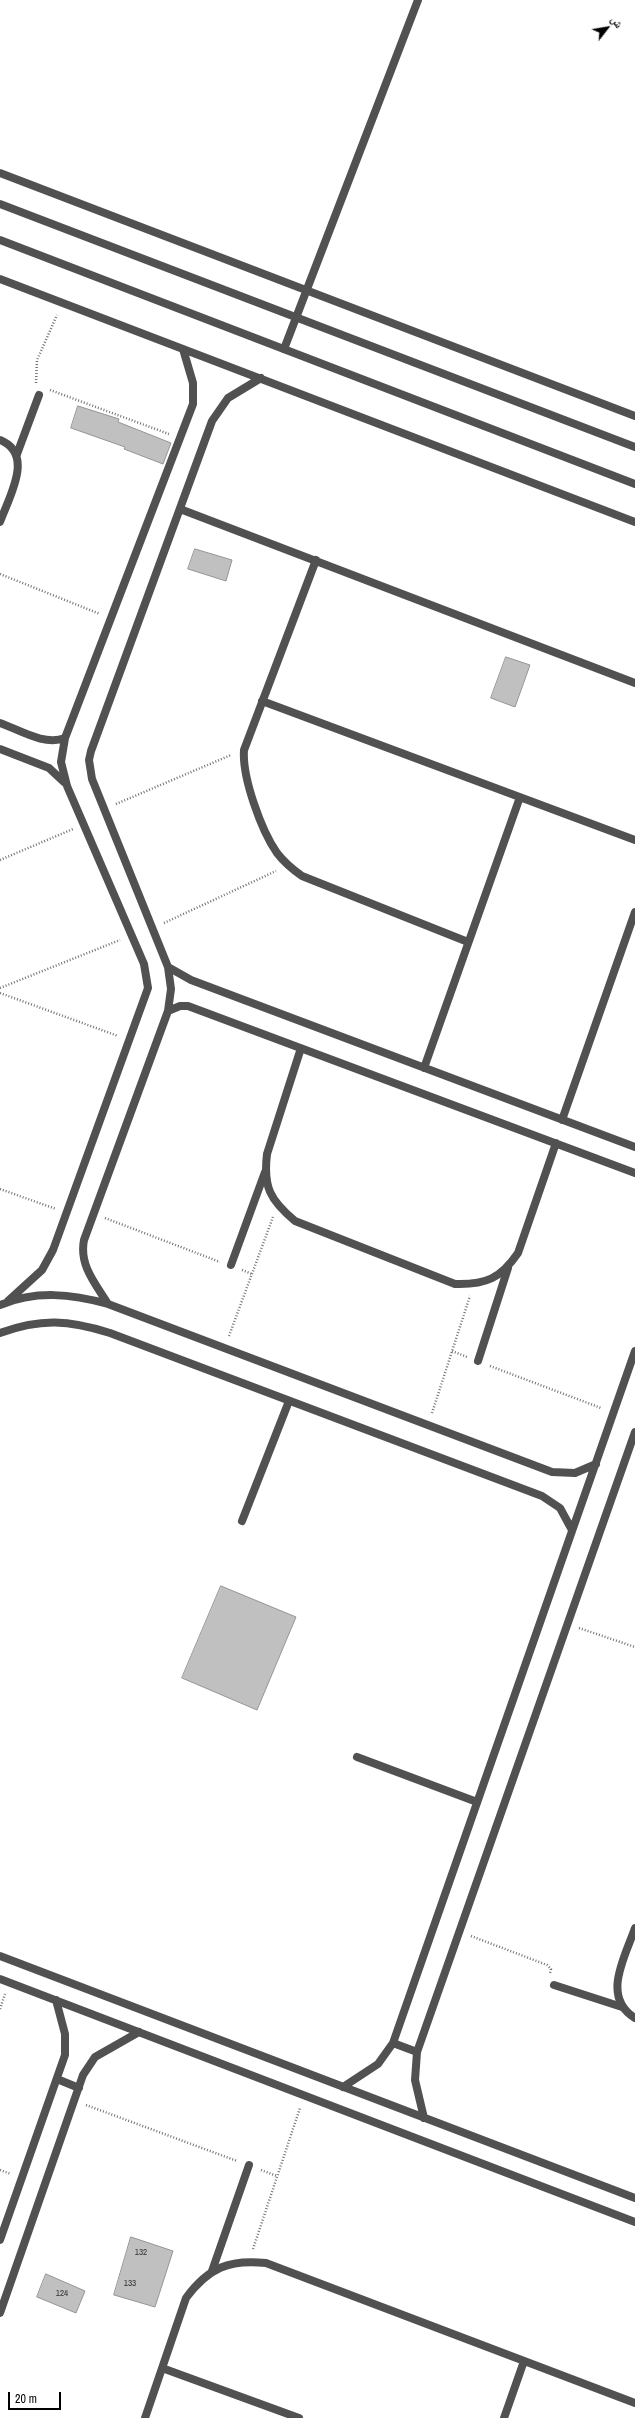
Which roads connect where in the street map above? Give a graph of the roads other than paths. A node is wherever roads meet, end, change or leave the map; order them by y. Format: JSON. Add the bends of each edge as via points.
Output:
{"nodes":[{"id":1,"x":418,"y":0,"type":"edge"},
{"id":2,"x":0,"y":173,"type":"edge"},
{"id":3,"x":0,"y":204,"type":"edge"},
{"id":4,"x":0,"y":240,"type":"edge"},
{"id":5,"x":0,"y":279,"type":"edge"},
{"id":6,"x":306,"y":290,"type":"junction"},
{"id":7,"x":296,"y":317,"type":"junction"},
{"id":8,"x":183,"y":349,"type":"junction"},
{"id":9,"x":284,"y":349,"type":"junction"},
{"id":10,"x":261,"y":378,"type":"junction"},
{"id":11,"x":39,"y":395,"type":"road end"},
{"id":12,"x":635,"y":416,"type":"edge"},
{"id":13,"x":0,"y":440,"type":"edge"},
{"id":14,"x":635,"y":447,"type":"edge"},
{"id":15,"x":17,"y":454,"type":"junction"},
{"id":16,"x":635,"y":484,"type":"edge"},
{"id":17,"x":180,"y":509,"type":"junction"},
{"id":18,"x":0,"y":522,"type":"edge"},
{"id":19,"x":635,"y":522,"type":"edge"},
{"id":20,"x":316,"y":560,"type":"junction"},
{"id":21,"x":635,"y":683,"type":"edge"},
{"id":22,"x":262,"y":701,"type":"junction"},
{"id":23,"x":0,"y":723,"type":"edge"},
{"id":24,"x":65,"y":738,"type":"junction"},
{"id":25,"x":0,"y":749,"type":"edge"},
{"id":26,"x":67,"y":786,"type":"junction"},
{"id":27,"x":520,"y":798,"type":"junction"},
{"id":28,"x":635,"y":840,"type":"edge"},
{"id":29,"x":635,"y":912,"type":"edge"},
{"id":30,"x":468,"y":942,"type":"junction"},
{"id":31,"x":168,"y":967,"type":"junction"},
{"id":32,"x":168,"y":1011,"type":"junction"},
{"id":33,"x":301,"y":1048,"type":"junction"},
{"id":34,"x":424,"y":1068,"type":"junction"},
{"id":35,"x":562,"y":1120,"type":"junction"},
{"id":36,"x":556,"y":1143,"type":"junction"},
{"id":37,"x":635,"y":1147,"type":"edge"},
{"id":38,"x":265,"y":1172,"type":"junction"},
{"id":39,"x":635,"y":1173,"type":"edge"},
{"id":40,"x":230,"y":1266,"type":"road end"},
{"id":41,"x":508,"y":1268,"type":"junction"},
{"id":42,"x":8,"y":1301,"type":"junction"},
{"id":43,"x":0,"y":1304,"type":"edge"},
{"id":44,"x":108,"y":1304,"type":"junction"},
{"id":45,"x":0,"y":1333,"type":"edge"},
{"id":46,"x":635,"y":1352,"type":"edge"},
{"id":47,"x":478,"y":1361,"type":"road end"},
{"id":48,"x":631,"y":1373,"type":"edge"},
{"id":49,"x":289,"y":1401,"type":"junction"},
{"id":50,"x":635,"y":1432,"type":"edge"},
{"id":51,"x":596,"y":1464,"type":"junction"},
{"id":52,"x":242,"y":1521,"type":"dead end"},
{"id":53,"x":572,"y":1530,"type":"junction"},
{"id":54,"x":357,"y":1757,"type":"dead end"},
{"id":55,"x":477,"y":1802,"type":"junction"},
{"id":56,"x":635,"y":1928,"type":"edge"},
{"id":57,"x":0,"y":1956,"type":"edge"},
{"id":58,"x":0,"y":1979,"type":"edge"},
{"id":59,"x":554,"y":1985,"type":"road end"},
{"id":60,"x":56,"y":2000,"type":"junction"},
{"id":61,"x":622,"y":2008,"type":"junction"},
{"id":62,"x":635,"y":2018,"type":"edge"},
{"id":63,"x":139,"y":2032,"type":"junction"},
{"id":64,"x":393,"y":2043,"type":"junction"},
{"id":65,"x":417,"y":2052,"type":"junction"},
{"id":66,"x":56,"y":2079,"type":"junction"},
{"id":67,"x":343,"y":2086,"type":"junction"},
{"id":68,"x":79,"y":2088,"type":"junction"},
{"id":69,"x":424,"y":2118,"type":"junction"},
{"id":70,"x":249,"y":2165,"type":"road end"},
{"id":71,"x":635,"y":2198,"type":"edge"},
{"id":72,"x":635,"y":2222,"type":"edge"},
{"id":73,"x":0,"y":2240,"type":"edge"},
{"id":74,"x":212,"y":2271,"type":"junction"},
{"id":75,"x":0,"y":2313,"type":"edge"},
{"id":76,"x":524,"y":2361,"type":"junction"},
{"id":77,"x":162,"y":2368,"type":"junction"},
{"id":78,"x":635,"y":2403,"type":"edge"},
{"id":79,"x":144,"y":2418,"type":"edge"},
{"id":80,"x":299,"y":2418,"type":"edge"},
{"id":81,"x":504,"y":2418,"type":"edge"}],
"edges":[{"from":1,"to":6,"type":"street"},
{"from":2,"to":6,"type":"street"},
{"from":3,"to":7,"type":"street"},
{"from":4,"to":9,"type":"street"},
{"from":5,"to":8,"type":"street"},
{"from":6,"to":7,"type":"street"},
{"from":6,"to":12,"type":"street"},
{"from":7,"to":9,"type":"street"},
{"from":7,"to":14,"type":"street"},
{"from":8,"to":10,"type":"street"},
{"from":8,"to":24,"type":"street","via":[[194,393],[193,404]]},
{"from":9,"to":16,"type":"street"},
{"from":10,"to":17,"type":"street","via":[[228,398],[216,413]]},
{"from":10,"to":19,"type":"street"},
{"from":11,"to":15,"type":"street"},
{"from":13,"to":15,"type":"street","via":[[11,446]]},
{"from":15,"to":18,"type":"street","via":[[17,474]]},
{"from":17,"to":20,"type":"street"},
{"from":17,"to":31,"type":"street","via":[[91,751],[90,770]]},
{"from":20,"to":21,"type":"street"},
{"from":20,"to":22,"type":"street"},
{"from":22,"to":27,"type":"street"},
{"from":22,"to":30,"type":"street","via":[[244,750],[243,763],[249,789],[276,852],[302,876]]},
{"from":23,"to":24,"type":"street","via":[[44,740]]},
{"from":24,"to":26,"type":"street","via":[[61,762]]},
{"from":25,"to":26,"type":"street","via":[[49,768]]},
{"from":26,"to":42,"type":"street","via":[[146,972],[148,988],[53,1250],[45,1265]]},
{"from":27,"to":28,"type":"street"},
{"from":27,"to":30,"type":"street"},
{"from":29,"to":35,"type":"street"},
{"from":30,"to":34,"type":"street"},
{"from":31,"to":32,"type":"street","via":[[171,989]]},
{"from":31,"to":34,"type":"street","via":[[191,980]]},
{"from":32,"to":33,"type":"street","via":[[188,1006]]},
{"from":32,"to":44,"type":"street","via":[[84,1240],[83,1261]]},
{"from":33,"to":36,"type":"street"},
{"from":33,"to":38,"type":"street","via":[[267,1154]]},
{"from":34,"to":35,"type":"street"},
{"from":35,"to":37,"type":"street"},
{"from":36,"to":39,"type":"street"},
{"from":36,"to":41,"type":"street","via":[[518,1253]]},
{"from":38,"to":40,"type":"street"},
{"from":38,"to":41,"type":"street","via":[[268,1190],[277,1207],[302,1224],[456,1284],[474,1284],[492,1279]]},
{"from":41,"to":47,"type":"street"},
{"from":42,"to":43,"type":"street"},
{"from":42,"to":44,"type":"street","via":[[41,1294],[76,1296]]},
{"from":44,"to":51,"type":"street","via":[[552,1472],[575,1473]]},
{"from":45,"to":49,"type":"street","via":[[24,1325],[53,1321],[82,1324]]},
{"from":46,"to":48,"type":"street"},
{"from":48,"to":51,"type":"street","via":[[613,1413]]},
{"from":49,"to":52,"type":"street"},
{"from":49,"to":53,"type":"street","via":[[542,1496],[560,1508]]},
{"from":50,"to":65,"type":"street"},
{"from":51,"to":53,"type":"street"},
{"from":53,"to":55,"type":"street"},
{"from":54,"to":55,"type":"street"},
{"from":55,"to":64,"type":"street"},
{"from":56,"to":61,"type":"street","via":[[617,1981]]},
{"from":57,"to":67,"type":"street"},
{"from":58,"to":60,"type":"street"},
{"from":59,"to":61,"type":"street"},
{"from":60,"to":63,"type":"street"},
{"from":60,"to":66,"type":"street","via":[[66,2044],[65,2055]]},
{"from":61,"to":62,"type":"street"},
{"from":63,"to":68,"type":"street","via":[[95,2057],[86,2070]]},
{"from":63,"to":72,"type":"street"},
{"from":64,"to":65,"type":"street"},
{"from":64,"to":67,"type":"street","via":[[378,2064]]},
{"from":65,"to":69,"type":"street","via":[[415,2080]]},
{"from":66,"to":68,"type":"street"},
{"from":66,"to":73,"type":"street"},
{"from":67,"to":69,"type":"street"},
{"from":68,"to":75,"type":"street"},
{"from":69,"to":71,"type":"street"},
{"from":70,"to":74,"type":"street"},
{"from":74,"to":76,"type":"street","via":[[230,2264],[249,2261],[271,2265]]},
{"from":74,"to":77,"type":"street","via":[[198,2282],[186,2298]]},
{"from":76,"to":78,"type":"street"},
{"from":76,"to":81,"type":"street"},
{"from":77,"to":79,"type":"street"},
{"from":77,"to":80,"type":"street"}]}
